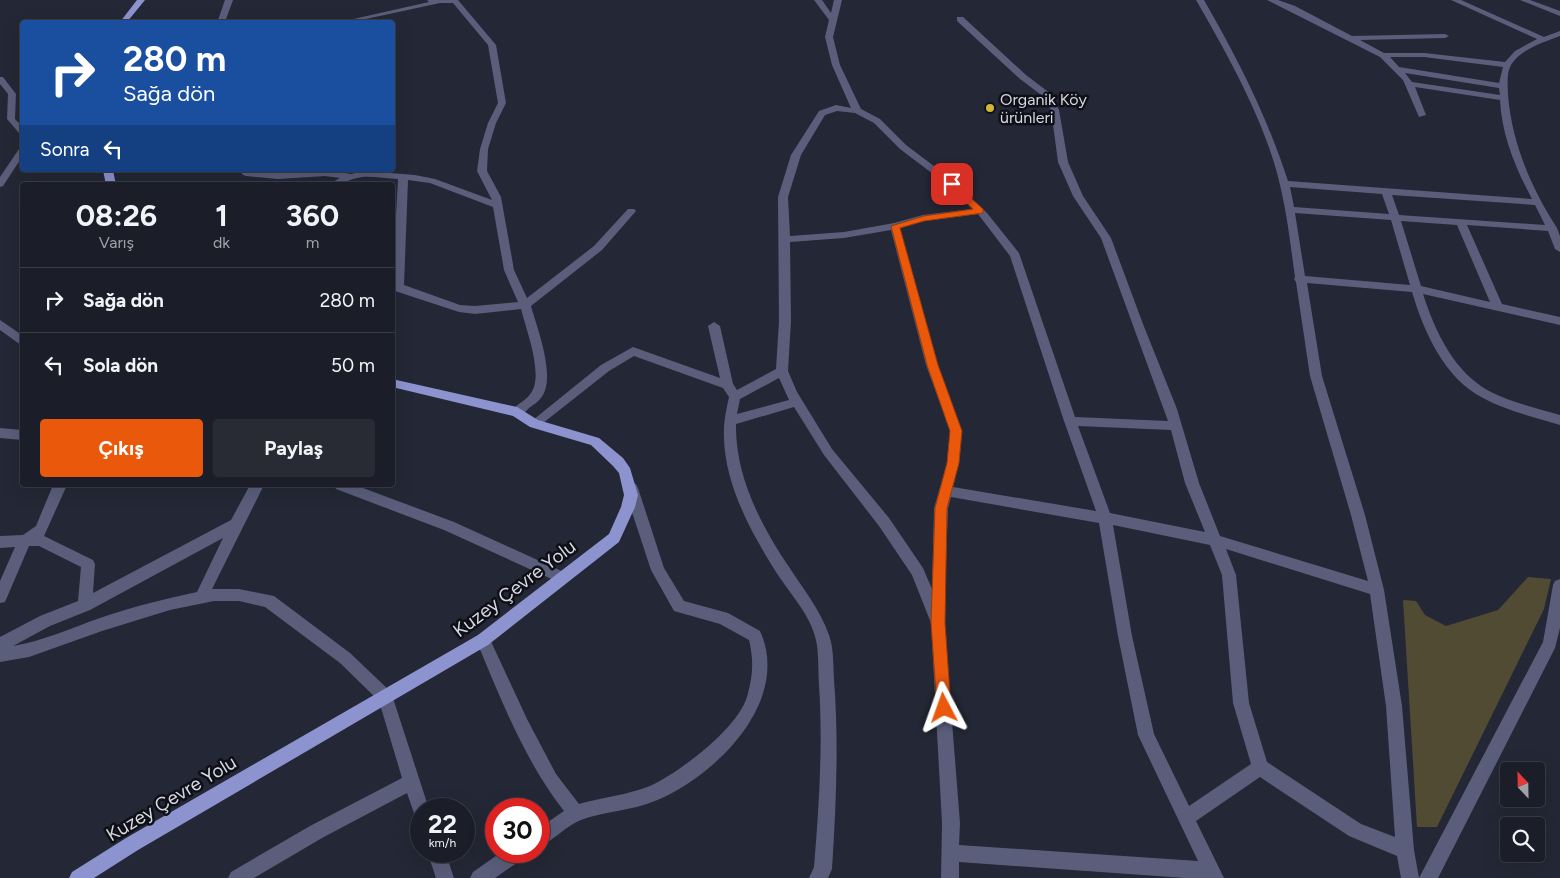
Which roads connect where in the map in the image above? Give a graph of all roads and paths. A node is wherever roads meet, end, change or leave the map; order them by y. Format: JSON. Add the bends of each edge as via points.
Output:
{"nodes":[{"id":1,"x":142,"y":0,"type":"edge"},
{"id":2,"x":229,"y":0,"type":"edge"},
{"id":3,"x":818,"y":0,"type":"edge"},
{"id":4,"x":838,"y":0,"type":"edge"},
{"id":5,"x":1201,"y":0,"type":"edge"},
{"id":6,"x":1271,"y":0,"type":"edge"},
{"id":7,"x":1455,"y":0,"type":"edge"},
{"id":8,"x":1524,"y":0,"type":"edge"},
{"id":9,"x":434,"y":1,"type":"edge"},
{"id":10,"x":1560,"y":14,"type":"edge"},
{"id":11,"x":125,"y":20,"type":"edge"},
{"id":12,"x":222,"y":20,"type":"edge"},
{"id":13,"x":353,"y":20,"type":"edge"},
{"id":14,"x":833,"y":20,"type":"junction"},
{"id":15,"x":960,"y":20,"type":"dead end"},
{"id":16,"x":1560,"y":33,"type":"edge"},
{"id":17,"x":1445,"y":36,"type":"dead end"},
{"id":18,"x":1350,"y":38,"type":"junction"},
{"id":19,"x":1543,"y":39,"type":"junction"},
{"id":20,"x":1383,"y":55,"type":"junction"},
{"id":21,"x":1507,"y":66,"type":"junction"},
{"id":22,"x":1398,"y":69,"type":"junction"},
{"id":23,"x":0,"y":79,"type":"edge"},
{"id":24,"x":1410,"y":84,"type":"junction"},
{"id":25,"x":1503,"y":86,"type":"junction"},
{"id":26,"x":1504,"y":98,"type":"junction"},
{"id":27,"x":857,"y":111,"type":"junction"},
{"id":28,"x":1422,"y":115,"type":"dead end"},
{"id":29,"x":20,"y":129,"type":"edge"},
{"id":30,"x":20,"y":154,"type":"edge"},
{"id":31,"x":245,"y":172,"type":"edge"},
{"id":32,"x":349,"y":177,"type":"junction"},
{"id":33,"x":403,"y":177,"type":"junction"},
{"id":34,"x":338,"y":182,"type":"edge"},
{"id":35,"x":0,"y":184,"type":"edge"},
{"id":36,"x":1284,"y":184,"type":"junction"},
{"id":37,"x":1386,"y":191,"type":"junction"},
{"id":38,"x":1538,"y":202,"type":"junction"},
{"id":39,"x":498,"y":206,"type":"junction"},
{"id":40,"x":1290,"y":210,"type":"junction"},
{"id":41,"x":631,"y":211,"type":"dead end"},
{"id":42,"x":980,"y":211,"type":"junction"},
{"id":43,"x":1396,"y":218,"type":"junction"},
{"id":44,"x":1461,"y":222,"type":"junction"},
{"id":45,"x":895,"y":226,"type":"junction"},
{"id":46,"x":1552,"y":228,"type":"junction"},
{"id":47,"x":785,"y":238,"type":"junction"},
{"id":48,"x":1560,"y":248,"type":"edge"},
{"id":49,"x":1299,"y":279,"type":"junction"},
{"id":50,"x":396,"y":286,"type":"edge"},
{"id":51,"x":1417,"y":289,"type":"junction"},
{"id":52,"x":525,"y":305,"type":"junction"},
{"id":53,"x":1498,"y":307,"type":"junction"},
{"id":54,"x":1560,"y":320,"type":"edge"},
{"id":55,"x":0,"y":324,"type":"edge"},
{"id":56,"x":714,"y":326,"type":"dead end"},
{"id":57,"x":20,"y":339,"type":"edge"},
{"id":58,"x":782,"y":371,"type":"junction"},
{"id":59,"x":395,"y":384,"type":"edge"},
{"id":60,"x":727,"y":385,"type":"junction"},
{"id":61,"x":736,"y":397,"type":"junction"},
{"id":62,"x":797,"y":402,"type":"junction"},
{"id":63,"x":517,"y":412,"type":"junction"},
{"id":64,"x":1560,"y":420,"type":"edge"},
{"id":65,"x":730,"y":421,"type":"junction"},
{"id":66,"x":1070,"y":421,"type":"junction"},
{"id":67,"x":534,"y":424,"type":"junction"},
{"id":68,"x":1176,"y":426,"type":"junction"},
{"id":69,"x":0,"y":434,"type":"edge"},
{"id":70,"x":20,"y":435,"type":"edge"},
{"id":71,"x":630,"y":484,"type":"junction"},
{"id":72,"x":59,"y":487,"type":"edge"},
{"id":73,"x":256,"y":487,"type":"edge"},
{"id":74,"x":346,"y":487,"type":"edge"},
{"id":75,"x":946,"y":491,"type":"junction"},
{"id":76,"x":1105,"y":518,"type":"junction"},
{"id":77,"x":236,"y":524,"type":"junction"},
{"id":78,"x":1214,"y":540,"type":"junction"},
{"id":79,"x":0,"y":542,"type":"edge"},
{"id":80,"x":24,"y":542,"type":"junction"},
{"id":81,"x":561,"y":577,"type":"junction"},
{"id":82,"x":1560,"y":585,"type":"edge"},
{"id":83,"x":1377,"y":590,"type":"junction"},
{"id":84,"x":0,"y":597,"type":"edge"},
{"id":85,"x":201,"y":598,"type":"junction"},
{"id":86,"x":85,"y":605,"type":"junction"},
{"id":87,"x":938,"y":623,"type":"junction"},
{"id":88,"x":483,"y":640,"type":"junction"},
{"id":89,"x":0,"y":645,"type":"edge"},
{"id":90,"x":0,"y":655,"type":"edge"},
{"id":91,"x":385,"y":696,"type":"junction"},
{"id":92,"x":1260,"y":767,"type":"junction"},
{"id":93,"x":412,"y":782,"type":"junction"},
{"id":94,"x":417,"y":798,"type":"edge"},
{"id":95,"x":576,"y":813,"type":"junction"},
{"id":96,"x":1186,"y":818,"type":"junction"},
{"id":97,"x":550,"y":831,"type":"edge"},
{"id":98,"x":1405,"y":850,"type":"junction"},
{"id":99,"x":950,"y":853,"type":"junction"},
{"id":100,"x":440,"y":863,"type":"edge"},
{"id":101,"x":501,"y":863,"type":"edge"},
{"id":102,"x":1214,"y":875,"type":"edge"},
{"id":103,"x":1430,"y":877,"type":"edge"},
{"id":104,"x":78,"y":878,"type":"edge"},
{"id":105,"x":237,"y":878,"type":"edge"},
{"id":106,"x":445,"y":878,"type":"edge"},
{"id":107,"x":479,"y":878,"type":"edge"},
{"id":108,"x":818,"y":878,"type":"edge"},
{"id":109,"x":950,"y":878,"type":"edge"},
{"id":110,"x":1410,"y":878,"type":"edge"}],
"edges":[{"from":1,"to":11,"type":"main road"},
{"from":2,"to":12,"type":"street"},
{"from":3,"to":14,"type":"street"},
{"from":4,"to":14,"type":"street"},
{"from":5,"to":36,"type":"street","via":[[1252,96]]},
{"from":6,"to":18,"type":"street"},
{"from":7,"to":19,"type":"street"},
{"from":8,"to":10,"type":"street"},
{"from":9,"to":13,"type":"street"},
{"from":9,"to":39,"type":"street","via":[[455,1],[492,45],[502,103],[484,148],[482,171]]},
{"from":14,"to":27,"type":"street","via":[[829,37],[836,65]]},
{"from":15,"to":68,"type":"street","via":[[1048,96],[1055,110],[1063,162],[1078,196],[1106,238]]},
{"from":16,"to":19,"type":"street"},
{"from":17,"to":18,"type":"street"},
{"from":18,"to":20,"type":"street"},
{"from":19,"to":21,"type":"street","via":[[1516,55]]},
{"from":20,"to":21,"type":"street","via":[[1424,55]]},
{"from":20,"to":22,"type":"street"},
{"from":21,"to":25,"type":"street"},
{"from":22,"to":24,"type":"street"},
{"from":22,"to":25,"type":"street"},
{"from":23,"to":29,"type":"street","via":[[12,94],[11,119]]},
{"from":24,"to":26,"type":"street"},
{"from":24,"to":28,"type":"street"},
{"from":25,"to":26,"type":"street"},
{"from":26,"to":38,"type":"street","via":[[1512,144]]},
{"from":27,"to":42,"type":"street","via":[[877,121]]},
{"from":27,"to":47,"type":"street","via":[[836,108],[822,113],[796,155],[782,197]]},
{"from":30,"to":35,"type":"street"},
{"from":31,"to":32,"type":"street","via":[[278,176],[325,173]]},
{"from":32,"to":33,"type":"street","via":[[365,174]]},
{"from":32,"to":34,"type":"street"},
{"from":33,"to":39,"type":"street","via":[[432,181]]},
{"from":33,"to":50,"type":"street"},
{"from":36,"to":37,"type":"street"},
{"from":36,"to":40,"type":"street"},
{"from":37,"to":38,"type":"street"},
{"from":37,"to":43,"type":"street"},
{"from":38,"to":46,"type":"street"},
{"from":39,"to":52,"type":"street","via":[[510,270]]},
{"from":40,"to":43,"type":"street"},
{"from":40,"to":49,"type":"street"},
{"from":41,"to":52,"type":"street","via":[[598,248]]},
{"from":42,"to":45,"type":"street","via":[[924,218]]},
{"from":42,"to":66,"type":"street","via":[[1015,256]]},
{"from":43,"to":44,"type":"street"},
{"from":43,"to":51,"type":"street"},
{"from":44,"to":46,"type":"street"},
{"from":44,"to":53,"type":"street"},
{"from":45,"to":47,"type":"street","via":[[844,235]]},
{"from":45,"to":75,"type":"street","via":[[932,365],[956,431]]},
{"from":46,"to":48,"type":"street"},
{"from":47,"to":58,"type":"street"},
{"from":49,"to":51,"type":"street"},
{"from":49,"to":83,"type":"street","via":[[1316,376]]},
{"from":50,"to":52,"type":"street","via":[[459,308],[475,310]]},
{"from":51,"to":53,"type":"street"},
{"from":51,"to":64,"type":"street","via":[[1434,336],[1451,366],[1464,379],[1498,399]]},
{"from":52,"to":63,"type":"street","via":[[541,366],[541,379],[537,395]]},
{"from":53,"to":54,"type":"street"},
{"from":55,"to":57,"type":"street"},
{"from":56,"to":60,"type":"street"},
{"from":58,"to":61,"type":"street"},
{"from":58,"to":62,"type":"street"},
{"from":59,"to":63,"type":"main road"},
{"from":60,"to":61,"type":"street"},
{"from":60,"to":67,"type":"street","via":[[633,351],[605,368]]},
{"from":61,"to":65,"type":"street"},
{"from":62,"to":65,"type":"street"},
{"from":62,"to":87,"type":"street","via":[[828,452],[884,522],[918,572]]},
{"from":63,"to":67,"type":"main road"},
{"from":65,"to":108,"type":"street","via":[[732,460],[744,497],[775,558],[823,636],[828,689],[830,788],[823,869]]},
{"from":66,"to":68,"type":"street"},
{"from":66,"to":76,"type":"street"},
{"from":67,"to":71,"type":"main road","via":[[596,441],[626,472]]},
{"from":68,"to":78,"type":"street","via":[[1192,482]]},
{"from":69,"to":70,"type":"street"},
{"from":71,"to":81,"type":"main road","name":"Kuzey Çevre Yolu","via":[[628,507],[614,538]]},
{"from":71,"to":95,"type":"street","via":[[658,570],[679,606],[723,618],[755,636],[761,660],[758,683],[754,700],[741,723],[696,769],[652,794]]},
{"from":72,"to":80,"type":"street","via":[[41,530]]},
{"from":73,"to":77,"type":"street"},
{"from":74,"to":81,"type":"street","via":[[449,526]]},
{"from":75,"to":76,"type":"street"},
{"from":75,"to":87,"type":"street","via":[[941,508]]},
{"from":76,"to":78,"type":"street"},
{"from":76,"to":96,"type":"street","via":[[1146,735]]},
{"from":77,"to":85,"type":"street"},
{"from":77,"to":86,"type":"street"},
{"from":78,"to":83,"type":"street"},
{"from":78,"to":92,"type":"street","via":[[1229,575],[1241,703]]},
{"from":79,"to":80,"type":"street"},
{"from":80,"to":84,"type":"street"},
{"from":80,"to":86,"type":"street","via":[[40,540],[88,564]]},
{"from":81,"to":88,"type":"main road","name":"Kuzey Çevre Yolu"},
{"from":82,"to":103,"type":"street","via":[[1550,643]]},
{"from":83,"to":98,"type":"street","via":[[1394,706]]},
{"from":85,"to":90,"type":"street","via":[[102,624],[29,650]]},
{"from":85,"to":91,"type":"street","via":[[239,595],[269,601],[345,658]]},
{"from":86,"to":89,"type":"street","via":[[45,620]]},
{"from":87,"to":99,"type":"street","via":[[951,823]]},
{"from":88,"to":91,"type":"main road","name":"Kuzey Çevre Yolu"},
{"from":88,"to":95,"type":"street","via":[[550,780]]},
{"from":91,"to":93,"type":"street"},
{"from":91,"to":104,"type":"main road","name":"Kuzey Çevre Yolu"},
{"from":92,"to":96,"type":"street"},
{"from":92,"to":98,"type":"street","via":[[1355,830]]},
{"from":93,"to":94,"type":"street"},
{"from":93,"to":105,"type":"street"},
{"from":95,"to":97,"type":"street"},
{"from":96,"to":102,"type":"street"},
{"from":98,"to":110,"type":"street"},
{"from":99,"to":102,"type":"street"},
{"from":99,"to":109,"type":"street"},
{"from":100,"to":106,"type":"street"},
{"from":101,"to":107,"type":"street"}]}
